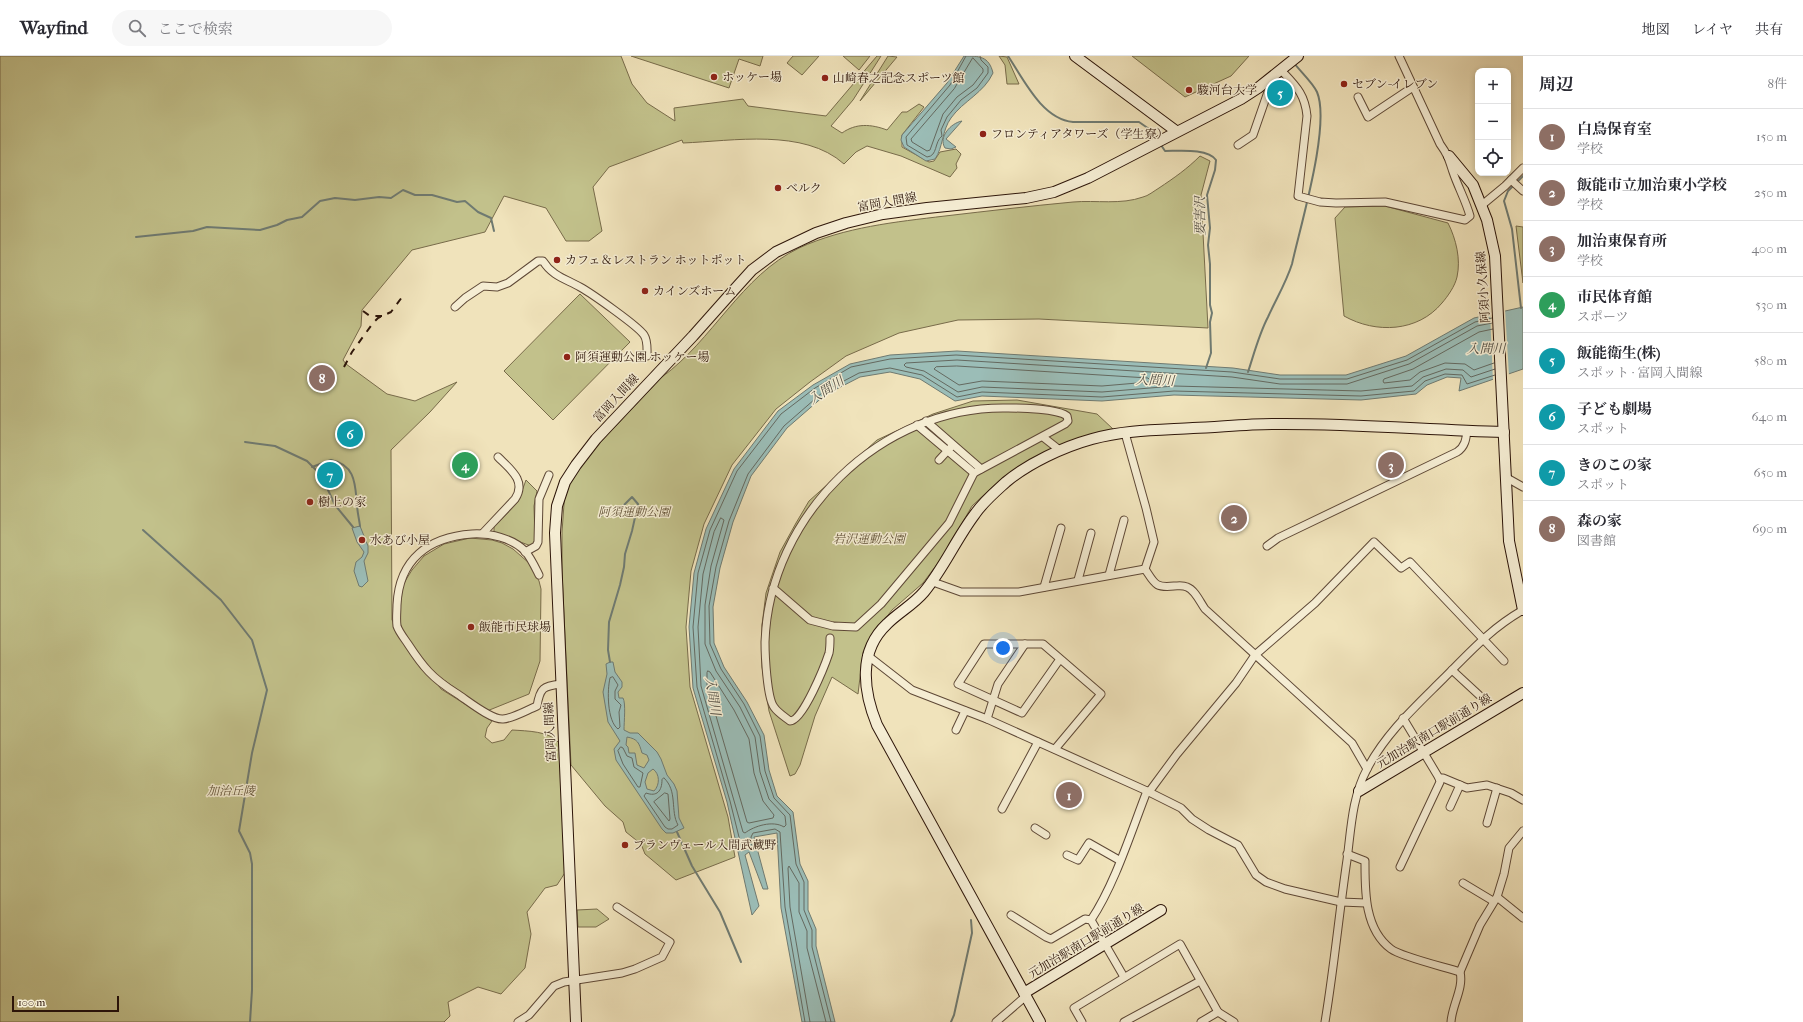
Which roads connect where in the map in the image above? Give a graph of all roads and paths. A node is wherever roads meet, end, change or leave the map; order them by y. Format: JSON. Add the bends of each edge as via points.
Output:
{"nodes":[{"id":1,"x":1075,"y":56,"type":"edge"},
{"id":2,"x":1298,"y":56,"type":"edge"},
{"id":3,"x":1399,"y":56,"type":"edge"},
{"id":4,"x":1283,"y":68,"type":"junction"},
{"id":5,"x":1270,"y":79,"type":"junction"},
{"id":6,"x":1413,"y":87,"type":"junction"},
{"id":7,"x":1358,"y":97,"type":"dead end"},
{"id":8,"x":1176,"y":131,"type":"junction"},
{"id":9,"x":1238,"y":145,"type":"dead end"},
{"id":10,"x":1449,"y":156,"type":"junction"},
{"id":11,"x":1523,"y":168,"type":"edge"},
{"id":12,"x":1516,"y":185,"type":"edge"},
{"id":13,"x":1482,"y":205,"type":"junction"},
{"id":14,"x":455,"y":308,"type":"dead end"},
{"id":15,"x":647,"y":356,"type":"dead end"},
{"id":16,"x":926,"y":421,"type":"junction"},
{"id":17,"x":917,"y":424,"type":"junction"},
{"id":18,"x":1467,"y":431,"type":"junction"},
{"id":19,"x":1125,"y":432,"type":"junction"},
{"id":20,"x":1504,"y":432,"type":"junction"},
{"id":21,"x":1043,"y":437,"type":"junction"},
{"id":22,"x":953,"y":444,"type":"junction"},
{"id":23,"x":1057,"y":448,"type":"dead end"},
{"id":24,"x":948,"y":450,"type":"junction"},
{"id":25,"x":498,"y":457,"type":"dead end"},
{"id":26,"x":939,"y":460,"type":"dead end"},
{"id":27,"x":981,"y":469,"type":"junction"},
{"id":28,"x":974,"y":473,"type":"junction"},
{"id":29,"x":549,"y":474,"type":"dead end"},
{"id":30,"x":1507,"y":478,"type":"junction"},
{"id":31,"x":1523,"y":487,"type":"edge"},
{"id":32,"x":1124,"y":520,"type":"dead end"},
{"id":33,"x":1061,"y":528,"type":"dead end"},
{"id":34,"x":483,"y":533,"type":"junction"},
{"id":35,"x":1091,"y":533,"type":"dead end"},
{"id":36,"x":1267,"y":546,"type":"dead end"},
{"id":37,"x":525,"y":552,"type":"junction"},
{"id":38,"x":1145,"y":569,"type":"junction"},
{"id":39,"x":539,"y":575,"type":"dead end"},
{"id":40,"x":1109,"y":575,"type":"junction"},
{"id":41,"x":1078,"y":580,"type":"junction"},
{"id":42,"x":933,"y":582,"type":"junction"},
{"id":43,"x":1044,"y":587,"type":"junction"},
{"id":44,"x":773,"y":588,"type":"junction"},
{"id":45,"x":1523,"y":610,"type":"edge"},
{"id":46,"x":830,"y":638,"type":"dead end"},
{"id":47,"x":1482,"y":639,"type":"junction"},
{"id":48,"x":1025,"y":644,"type":"junction"},
{"id":49,"x":867,"y":655,"type":"junction"},
{"id":50,"x":1255,"y":656,"type":"junction"},
{"id":51,"x":1060,"y":659,"type":"junction"},
{"id":52,"x":1504,"y":661,"type":"dead end"},
{"id":53,"x":1452,"y":670,"type":"junction"},
{"id":54,"x":561,"y":684,"type":"junction"},
{"id":55,"x":1523,"y":693,"type":"edge"},
{"id":56,"x":1479,"y":695,"type":"dead end"},
{"id":57,"x":993,"y":700,"type":"junction"},
{"id":58,"x":965,"y":711,"type":"junction"},
{"id":59,"x":1403,"y":718,"type":"junction"},
{"id":60,"x":987,"y":719,"type":"junction"},
{"id":61,"x":956,"y":730,"type":"dead end"},
{"id":62,"x":1038,"y":742,"type":"junction"},
{"id":63,"x":1055,"y":750,"type":"junction"},
{"id":64,"x":1423,"y":753,"type":"junction"},
{"id":65,"x":1367,"y":769,"type":"junction"},
{"id":66,"x":1439,"y":778,"type":"junction"},
{"id":67,"x":1460,"y":785,"type":"junction"},
{"id":68,"x":1497,"y":788,"type":"junction"},
{"id":69,"x":1359,"y":791,"type":"junction"},
{"id":70,"x":1148,"y":792,"type":"junction"},
{"id":71,"x":1523,"y":800,"type":"edge"},
{"id":72,"x":1450,"y":807,"type":"dead end"},
{"id":73,"x":1002,"y":809,"type":"dead end"},
{"id":74,"x":1487,"y":823,"type":"dead end"},
{"id":75,"x":1035,"y":828,"type":"dead end"},
{"id":76,"x":1523,"y":831,"type":"edge"},
{"id":77,"x":1046,"y":835,"type":"dead end"},
{"id":78,"x":1348,"y":854,"type":"junction"},
{"id":79,"x":1067,"y":855,"type":"dead end"},
{"id":80,"x":1119,"y":860,"type":"junction"},
{"id":81,"x":1400,"y":867,"type":"dead end"},
{"id":82,"x":1463,"y":883,"type":"dead end"},
{"id":83,"x":1495,"y":899,"type":"junction"},
{"id":84,"x":1341,"y":902,"type":"junction"},
{"id":85,"x":1366,"y":903,"type":"junction"},
{"id":86,"x":617,"y":907,"type":"dead end"},
{"id":87,"x":1161,"y":910,"type":"dead end"},
{"id":88,"x":1011,"y":915,"type":"dead end"},
{"id":89,"x":1523,"y":918,"type":"edge"},
{"id":90,"x":1091,"y":920,"type":"junction"},
{"id":91,"x":1105,"y":944,"type":"junction"},
{"id":92,"x":1460,"y":972,"type":"junction"},
{"id":93,"x":1124,"y":977,"type":"junction"},
{"id":94,"x":573,"y":981,"type":"junction"},
{"id":95,"x":1200,"y":981,"type":"junction"},
{"id":96,"x":1025,"y":995,"type":"junction"},
{"id":97,"x":1218,"y":1012,"type":"junction"},
{"id":98,"x":518,"y":1022,"type":"edge"},
{"id":99,"x":576,"y":1022,"type":"edge"},
{"id":100,"x":996,"y":1022,"type":"edge"},
{"id":101,"x":1040,"y":1022,"type":"edge"},
{"id":102,"x":1082,"y":1022,"type":"edge"},
{"id":103,"x":1124,"y":1022,"type":"edge"},
{"id":104,"x":1201,"y":1022,"type":"edge"},
{"id":105,"x":1234,"y":1022,"type":"edge"},
{"id":106,"x":1325,"y":1022,"type":"edge"},
{"id":107,"x":1451,"y":1022,"type":"edge"}],
"edges":[{"from":1,"to":8,"type":"street"},
{"from":2,"to":4,"type":"street","name":"富岡入間線"},
{"from":3,"to":6,"type":"street","name":"阿須小久保線"},
{"from":4,"to":5,"type":"street","name":"富岡入間線"},
{"from":4,"to":10,"type":"street","via":[[1306,104],[1307,116],[1298,196],[1336,203],[1385,202],[1465,220],[1470,216]]},
{"from":5,"to":8,"type":"street","name":"富岡入間線","via":[[1241,99]]},
{"from":5,"to":9,"type":"street","via":[[1253,135]]},
{"from":6,"to":7,"type":"street","via":[[1368,117]]},
{"from":6,"to":10,"type":"street","name":"阿須小久保線","via":[[1440,144]]},
{"from":8,"to":54,"type":"street","name":"富岡入間線","via":[[1088,178],[1054,192],[1003,201],[883,214],[846,223],[790,245],[752,270],[596,439],[565,482],[557,506],[555,533]]},
{"from":10,"to":13,"type":"street","name":"阿須小久保線","via":[[1473,185]]},
{"from":11,"to":12,"type":"street"},
{"from":12,"to":13,"type":"street"},
{"from":13,"to":20,"type":"street","name":"阿須小久保線","via":[[1495,256]]},
{"from":14,"to":15,"type":"street","via":[[482,286],[503,286],[538,261],[543,261],[548,269],[559,277],[580,287],[640,330],[646,341]]},
{"from":16,"to":17,"type":"street"},
{"from":16,"to":21,"type":"street","via":[[958,412],[998,408],[1035,409],[1068,416],[1067,423]]},
{"from":16,"to":22,"type":"street"},
{"from":17,"to":24,"type":"street"},
{"from":17,"to":44,"type":"street","via":[[884,442],[839,476],[813,506],[800,528]]},
{"from":18,"to":19,"type":"street","via":[[1444,428],[1272,424]]},
{"from":18,"to":20,"type":"street"},
{"from":18,"to":36,"type":"street","via":[[1465,443],[1458,452],[1278,538]]},
{"from":19,"to":38,"type":"street","via":[[1154,542]]},
{"from":19,"to":42,"type":"street","via":[[1077,444],[1049,456],[1008,481],[975,513]]},
{"from":20,"to":30,"type":"street","name":"阿須小久保線"},
{"from":21,"to":23,"type":"street"},
{"from":21,"to":27,"type":"street"},
{"from":22,"to":24,"type":"street"},
{"from":22,"to":27,"type":"street"},
{"from":24,"to":26,"type":"street"},
{"from":24,"to":28,"type":"street"},
{"from":25,"to":34,"type":"street","via":[[518,476],[519,492]]},
{"from":27,"to":28,"type":"street"},
{"from":28,"to":44,"type":"street","via":[[949,523],[881,604],[856,627],[832,628],[810,620]]},
{"from":29,"to":37,"type":"street","via":[[539,499],[538,542]]},
{"from":30,"to":31,"type":"street"},
{"from":30,"to":45,"type":"street","name":"阿須小久保線","via":[[1509,541]]},
{"from":32,"to":40,"type":"street"},
{"from":33,"to":43,"type":"street"},
{"from":34,"to":37,"type":"street","via":[[509,541]]},
{"from":34,"to":54,"type":"street","via":[[438,540],[429,545],[405,569],[398,591],[397,619],[400,633],[426,670],[441,684],[494,717],[508,718],[537,706],[540,693],[546,686]]},
{"from":35,"to":41,"type":"street"},
{"from":37,"to":39,"type":"street"},
{"from":38,"to":40,"type":"street"},
{"from":38,"to":50,"type":"street","via":[[1155,584],[1161,587],[1188,587],[1205,609]]},
{"from":40,"to":41,"type":"street"},
{"from":41,"to":43,"type":"street"},
{"from":42,"to":43,"type":"street","via":[[961,592],[1019,592]]},
{"from":42,"to":49,"type":"street","via":[[918,599],[887,624],[876,637]]},
{"from":44,"to":46,"type":"street","via":[[766,630],[766,672],[773,707],[790,721],[795,720],[805,709],[829,652]]},
{"from":45,"to":47,"type":"street"},
{"from":47,"to":50,"type":"street","via":[[1410,562],[1401,568],[1374,542],[1314,603]]},
{"from":47,"to":52,"type":"street"},
{"from":47,"to":53,"type":"street"},
{"from":48,"to":51,"type":"street","via":[[1043,644]]},
{"from":48,"to":57,"type":"street","via":[[998,684]]},
{"from":48,"to":57,"type":"street","via":[[984,644],[958,684]]},
{"from":49,"to":58,"type":"street","via":[[912,690]]},
{"from":49,"to":96,"type":"street","via":[[867,692],[870,709],[877,725]]},
{"from":50,"to":65,"type":"street","via":[[1352,743]]},
{"from":50,"to":70,"type":"street"},
{"from":51,"to":57,"type":"street","via":[[1022,713]]},
{"from":51,"to":63,"type":"street","via":[[1102,694]]},
{"from":53,"to":56,"type":"street"},
{"from":53,"to":59,"type":"street"},
{"from":54,"to":94,"type":"street","name":"富岡入間線"},
{"from":55,"to":64,"type":"street","name":"元加治駅南口駅前通り線"},
{"from":57,"to":60,"type":"street"},
{"from":58,"to":60,"type":"street"},
{"from":58,"to":61,"type":"street"},
{"from":59,"to":64,"type":"street"},
{"from":59,"to":65,"type":"street"},
{"from":60,"to":62,"type":"street"},
{"from":62,"to":63,"type":"street"},
{"from":62,"to":73,"type":"street"},
{"from":63,"to":70,"type":"street"},
{"from":64,"to":66,"type":"street"},
{"from":64,"to":69,"type":"street","name":"元加治駅南口駅前通り線"},
{"from":65,"to":69,"type":"street"},
{"from":66,"to":67,"type":"street"},
{"from":66,"to":81,"type":"street","via":[[1440,782]]},
{"from":67,"to":68,"type":"street","via":[[1467,788],[1487,785]]},
{"from":67,"to":72,"type":"street"},
{"from":68,"to":71,"type":"street"},
{"from":68,"to":74,"type":"street"},
{"from":69,"to":78,"type":"street","via":[[1350,823]]},
{"from":70,"to":80,"type":"street"},
{"from":70,"to":84,"type":"street","via":[[1181,808],[1192,819],[1238,845],[1256,875],[1266,882]]},
{"from":75,"to":77,"type":"street"},
{"from":76,"to":83,"type":"street","via":[[1509,848],[1504,874]]},
{"from":78,"to":84,"type":"street"},
{"from":78,"to":85,"type":"street","via":[[1365,860]]},
{"from":79,"to":80,"type":"street","via":[[1078,860],[1089,842]]},
{"from":80,"to":90,"type":"street","via":[[1100,906]]},
{"from":82,"to":83,"type":"street"},
{"from":83,"to":89,"type":"street"},
{"from":83,"to":92,"type":"street","via":[[1480,925]]},
{"from":84,"to":85,"type":"street"},
{"from":84,"to":106,"type":"street"},
{"from":85,"to":92,"type":"street","via":[[1380,937],[1391,949]]},
{"from":86,"to":94,"type":"street","via":[[670,942],[662,957],[622,973]]},
{"from":87,"to":91,"type":"street","name":"元加治駅南口駅前通り線"},
{"from":88,"to":90,"type":"street","via":[[1051,939],[1084,919]]},
{"from":90,"to":91,"type":"street"},
{"from":91,"to":93,"type":"street"},
{"from":91,"to":96,"type":"street","name":"元加治駅南口駅前通り線"},
{"from":92,"to":107,"type":"street","via":[[1462,980],[1454,1002]]},
{"from":93,"to":95,"type":"street","via":[[1180,944]]},
{"from":93,"to":102,"type":"street","via":[[1074,1008]]},
{"from":94,"to":98,"type":"street","via":[[554,986],[529,1015]]},
{"from":94,"to":99,"type":"street","name":"富岡入間線"},
{"from":95,"to":97,"type":"street"},
{"from":95,"to":103,"type":"street"},
{"from":96,"to":100,"type":"street"},
{"from":96,"to":101,"type":"street"},
{"from":97,"to":104,"type":"street"},
{"from":97,"to":105,"type":"street"}]}
